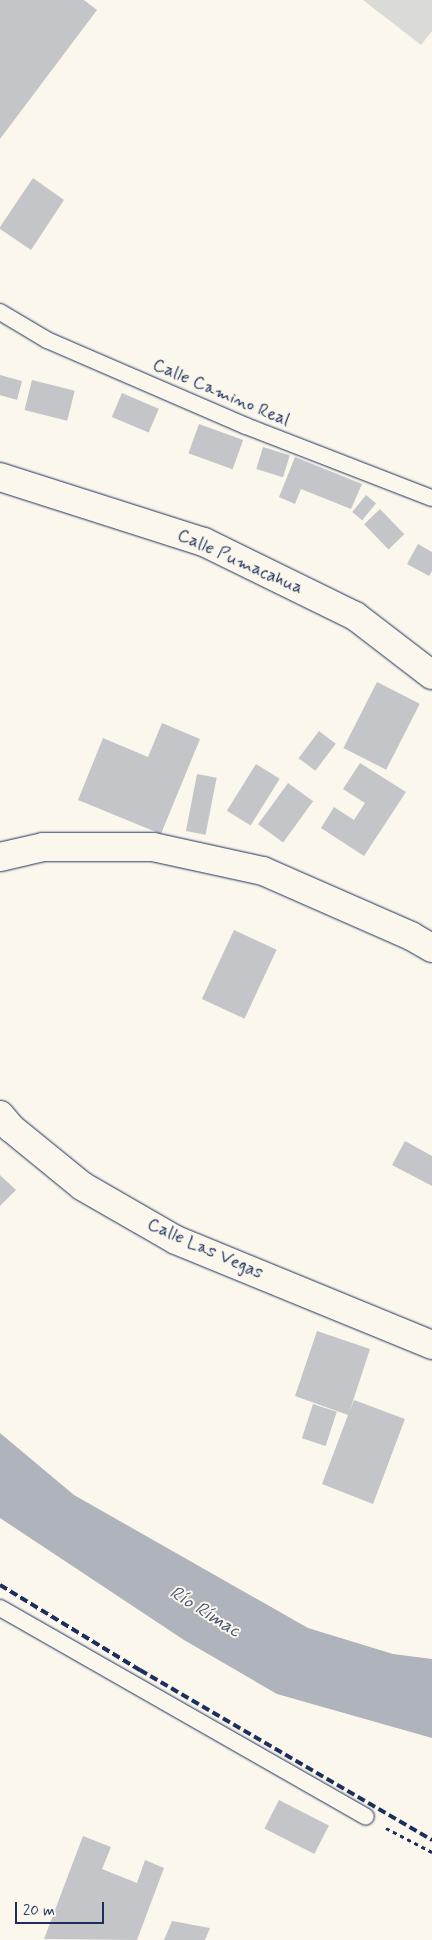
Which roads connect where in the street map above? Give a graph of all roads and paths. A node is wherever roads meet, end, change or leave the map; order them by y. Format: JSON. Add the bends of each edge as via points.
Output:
{"nodes":[{"id":1,"x":0,"y":312,"type":"edge"},
{"id":2,"x":0,"y":477,"type":"edge"},
{"id":3,"x":432,"y":498,"type":"edge"},
{"id":4,"x":432,"y":675,"type":"edge"},
{"id":5,"x":0,"y":856,"type":"edge"},
{"id":6,"x":432,"y":948,"type":"edge"},
{"id":7,"x":0,"y":1115,"type":"edge"},
{"id":8,"x":432,"y":1345,"type":"edge"},
{"id":9,"x":0,"y":1608,"type":"edge"},
{"id":10,"x":366,"y":1818,"type":"joint"},
{"id":11,"x":432,"y":1852,"type":"edge"}],
"edges":[{"from":1,"to":3,"type":"lane","name":"Calle Camino Real","via":[[47,340],[246,426]]},
{"from":2,"to":4,"type":"street","name":"Calle Pumacahua","via":[[204,542],[355,616]]},
{"from":5,"to":6,"type":"street","via":[[43,847],[153,847],[263,871]]},
{"from":7,"to":8,"type":"street","name":"Calle Las Vegas","via":[[11,1128],[82,1186],[176,1240]]},
{"from":9,"to":10,"type":"lane"},
{"from":10,"to":11,"type":"path"}]}
